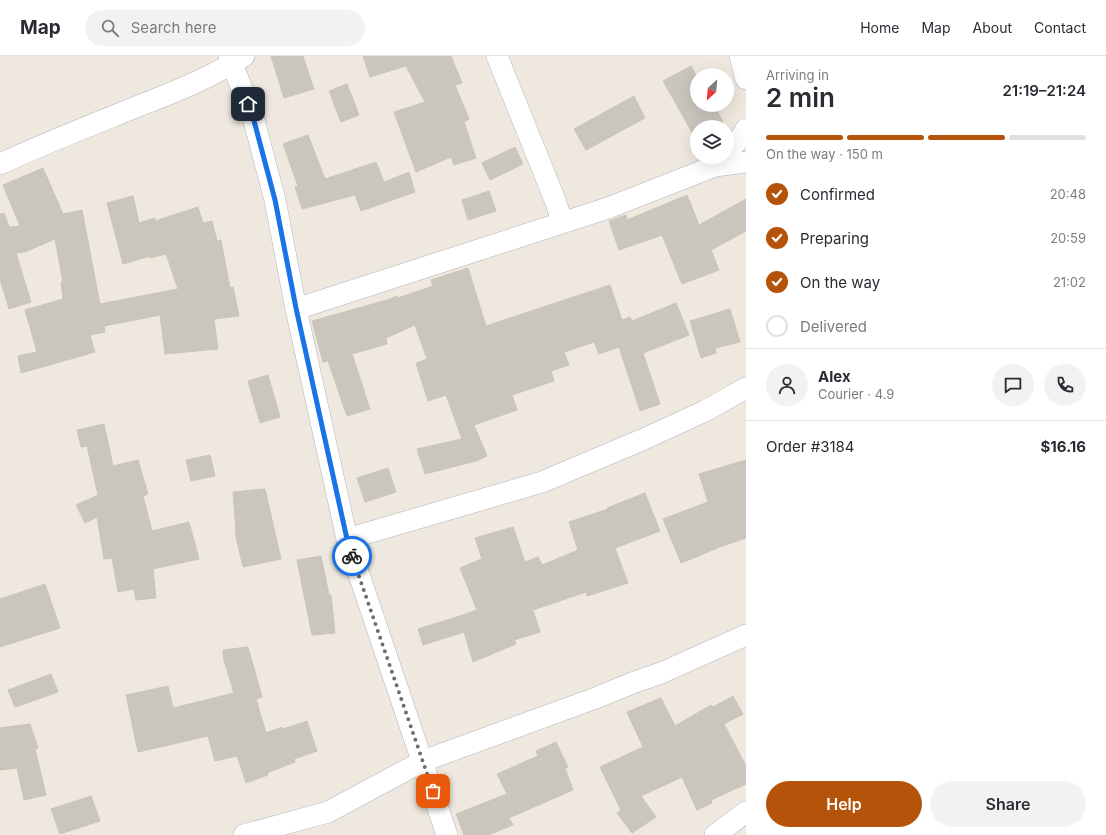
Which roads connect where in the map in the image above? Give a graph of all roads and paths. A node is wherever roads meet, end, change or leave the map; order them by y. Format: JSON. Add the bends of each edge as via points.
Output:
{"nodes":[{"id":1,"x":497,"y":56,"type":"edge"},
{"id":2,"x":740,"y":56,"type":"edge"},
{"id":3,"x":236,"y":59,"type":"edge"},
{"id":4,"x":746,"y":79,"type":"edge"},
{"id":5,"x":746,"y":129,"type":"edge"},
{"id":6,"x":734,"y":145,"type":"edge"},
{"id":7,"x":734,"y":160,"type":"edge"},
{"id":8,"x":746,"y":162,"type":"edge"},
{"id":9,"x":0,"y":164,"type":"edge"},
{"id":10,"x":710,"y":164,"type":"edge"},
{"id":11,"x":562,"y":222,"type":"junction"},
{"id":12,"x":296,"y":308,"type":"junction"},
{"id":13,"x":746,"y":388,"type":"edge"},
{"id":14,"x":347,"y":539,"type":"junction"},
{"id":15,"x":746,"y":635,"type":"edge"},
{"id":16,"x":423,"y":761,"type":"junction"},
{"id":17,"x":746,"y":812,"type":"edge"},
{"id":18,"x":244,"y":835,"type":"edge"},
{"id":19,"x":447,"y":835,"type":"edge"},
{"id":20,"x":715,"y":835,"type":"edge"}],
"edges":[{"from":1,"to":11,"type":"street","via":[[556,200]]},
{"from":2,"to":4,"type":"street"},
{"from":3,"to":9,"type":"street","via":[[180,90]]},
{"from":3,"to":12,"type":"street","via":[[275,200]]},
{"from":5,"to":6,"type":"street"},
{"from":7,"to":8,"type":"street"},
{"from":10,"to":11,"type":"street","via":[[608,208]]},
{"from":11,"to":12,"type":"street"},
{"from":12,"to":14,"type":"street"},
{"from":13,"to":14,"type":"street","via":[[644,439],[542,482]]},
{"from":14,"to":16,"type":"street"},
{"from":15,"to":16,"type":"street","via":[[661,673]]},
{"from":16,"to":18,"type":"street","via":[[328,812]]},
{"from":16,"to":19,"type":"street"},
{"from":17,"to":20,"type":"street"}]}
